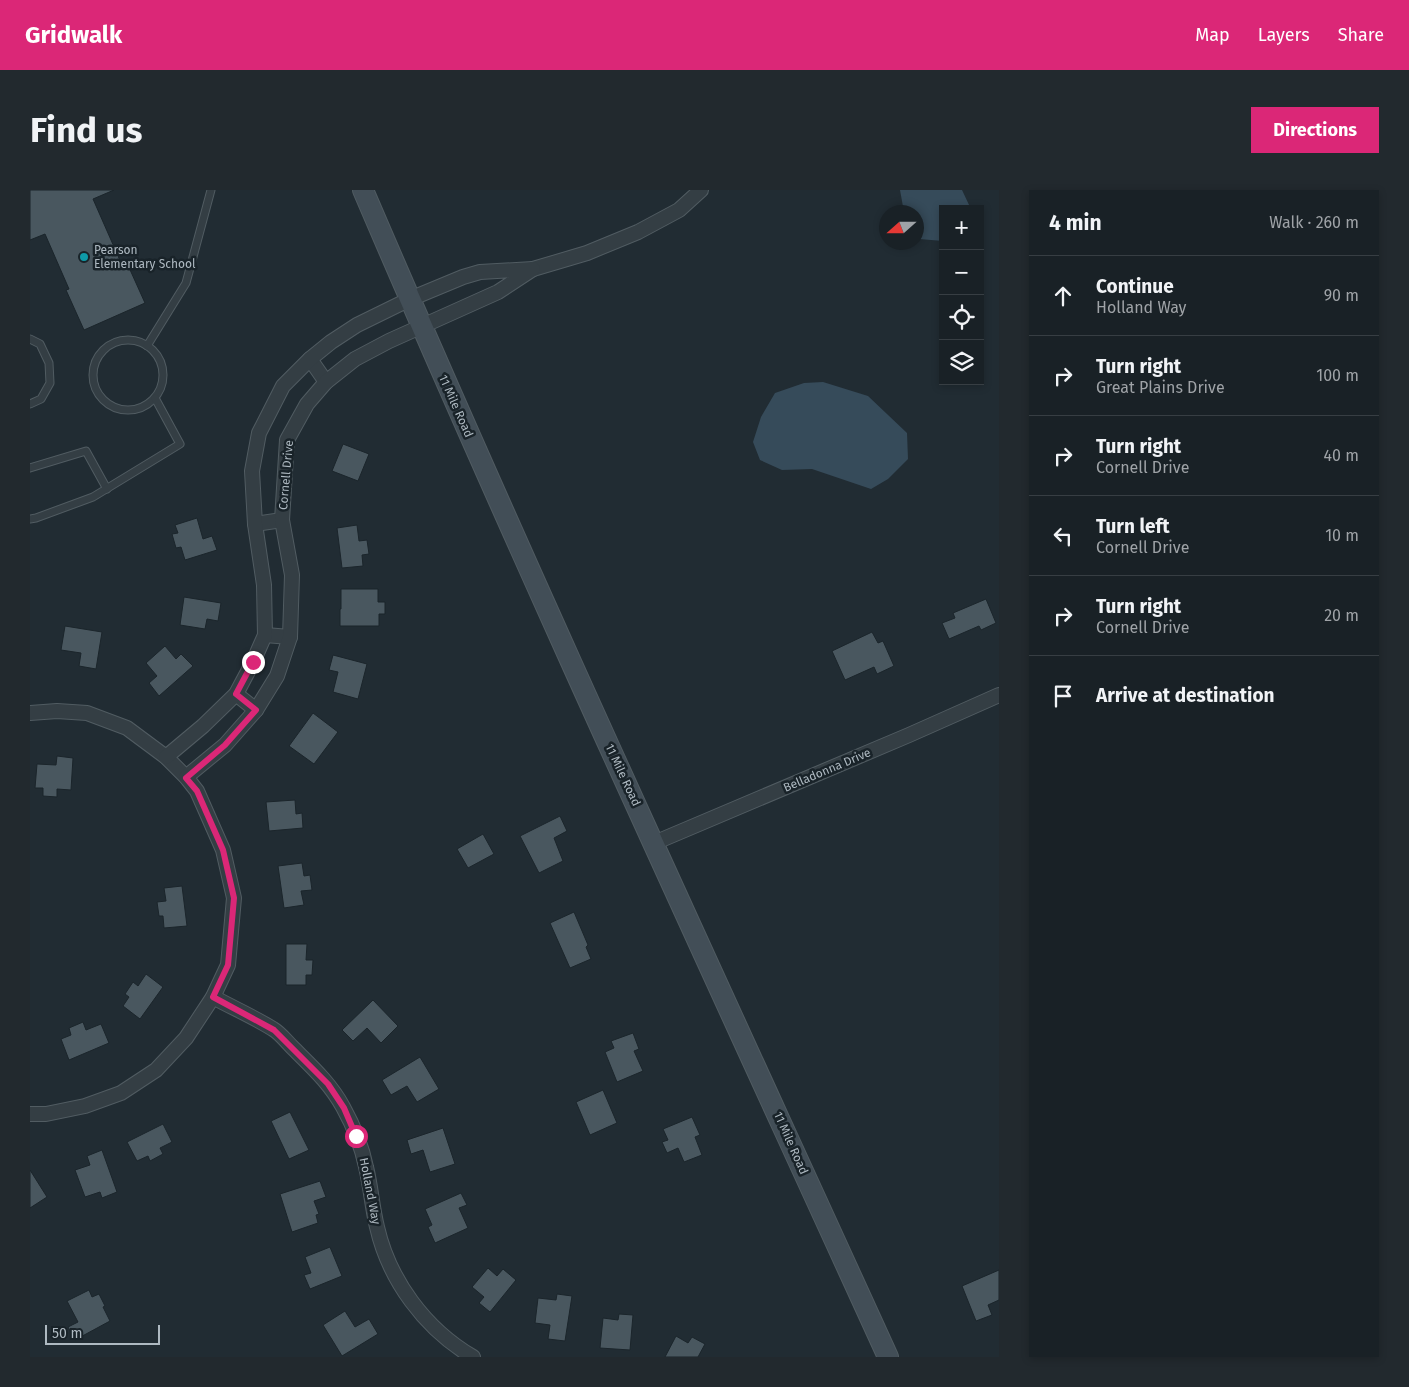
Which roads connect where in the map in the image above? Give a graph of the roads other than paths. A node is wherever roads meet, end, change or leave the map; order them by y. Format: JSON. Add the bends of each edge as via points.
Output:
{"nodes":[{"id":1,"x":211,"y":190,"type":"edge"},
{"id":2,"x":363,"y":190,"type":"edge"},
{"id":3,"x":701,"y":190,"type":"edge"},
{"id":4,"x":533,"y":269,"type":"junction"},
{"id":5,"x":410,"y":298,"type":"junction"},
{"id":6,"x":422,"y":326,"type":"junction"},
{"id":7,"x":30,"y":339,"type":"edge"},
{"id":8,"x":147,"y":346,"type":"junction"},
{"id":9,"x":310,"y":359,"type":"junction"},
{"id":10,"x":326,"y":382,"type":"junction"},
{"id":11,"x":155,"y":398,"type":"junction"},
{"id":12,"x":30,"y":404,"type":"edge"},
{"id":13,"x":30,"y":468,"type":"edge"},
{"id":14,"x":107,"y":489,"type":"junction"},
{"id":15,"x":30,"y":519,"type":"edge"},
{"id":16,"x":282,"y":520,"type":"junction"},
{"id":17,"x":256,"y":524,"type":"junction"},
{"id":18,"x":264,"y":635,"type":"junction"},
{"id":19,"x":290,"y":637,"type":"junction"},
{"id":20,"x":236,"y":694,"type":"junction"},
{"id":21,"x":999,"y":694,"type":"edge"},
{"id":22,"x":256,"y":710,"type":"junction"},
{"id":23,"x":30,"y":713,"type":"edge"},
{"id":24,"x":166,"y":757,"type":"junction"},
{"id":25,"x":186,"y":778,"type":"junction"},
{"id":26,"x":654,"y":843,"type":"junction"},
{"id":27,"x":213,"y":997,"type":"junction"},
{"id":28,"x":30,"y":1114,"type":"edge"},
{"id":29,"x":473,"y":1357,"type":"edge"},
{"id":30,"x":888,"y":1357,"type":"edge"}],
"edges":[{"from":1,"to":8,"type":"lane","via":[[186,282]]},
{"from":2,"to":5,"type":"street","name":"11 Mile Road"},
{"from":3,"to":4,"type":"street","via":[[679,210],[638,232],[587,253]]},
{"from":4,"to":5,"type":"street","via":[[480,272]]},
{"from":4,"to":6,"type":"street","name":"Cornell Drive","via":[[498,292]]},
{"from":5,"to":6,"type":"street","name":"11 Mile Road"},
{"from":5,"to":9,"type":"street","via":[[357,324]]},
{"from":6,"to":10,"type":"street","name":"Cornell Drive","via":[[356,359]]},
{"from":6,"to":26,"type":"street","name":"11 Mile Road"},
{"from":7,"to":12,"type":"lane","via":[[40,344],[49,363],[50,383],[41,399]]},
{"from":8,"to":11,"type":"lane","via":[[156,354],[164,374]]},
{"from":8,"to":11,"type":"lane","via":[[125,340],[104,349],[93,369],[93,381],[96,392],[113,407],[136,410]]},
{"from":9,"to":10,"type":"street"},
{"from":9,"to":17,"type":"street","via":[[282,386],[259,433],[252,471]]},
{"from":10,"to":16,"type":"street","name":"Cornell Drive","via":[[307,404],[287,440]]},
{"from":11,"to":14,"type":"lane","via":[[180,444]]},
{"from":13,"to":14,"type":"lane","via":[[86,451]]},
{"from":14,"to":15,"type":"lane"},
{"from":16,"to":17,"type":"street","name":"Cornell Drive"},
{"from":16,"to":19,"type":"street","name":"Cornell Drive","via":[[292,576]]},
{"from":17,"to":18,"type":"street","via":[[264,585]]},
{"from":18,"to":19,"type":"street"},
{"from":18,"to":20,"type":"street"},
{"from":19,"to":22,"type":"street","name":"Cornell Drive","via":[[278,676]]},
{"from":20,"to":22,"type":"street"},
{"from":20,"to":24,"type":"street"},
{"from":21,"to":26,"type":"street","name":"Belladonna Drive"},
{"from":22,"to":25,"type":"street","name":"Cornell Drive","via":[[225,745]]},
{"from":23,"to":24,"type":"street","via":[[87,713],[127,728]]},
{"from":24,"to":25,"type":"street"},
{"from":25,"to":27,"type":"street","via":[[197,791],[223,850],[234,898],[228,965]]},
{"from":26,"to":30,"type":"street","name":"11 Mile Road"},
{"from":27,"to":28,"type":"street","via":[[186,1038],[156,1070],[122,1093],[85,1106]]},
{"from":27,"to":29,"type":"street","name":"Holland Way","via":[[274,1030],[328,1084],[344,1108],[366,1165],[376,1224],[388,1264],[420,1312],[439,1333]]}]}
